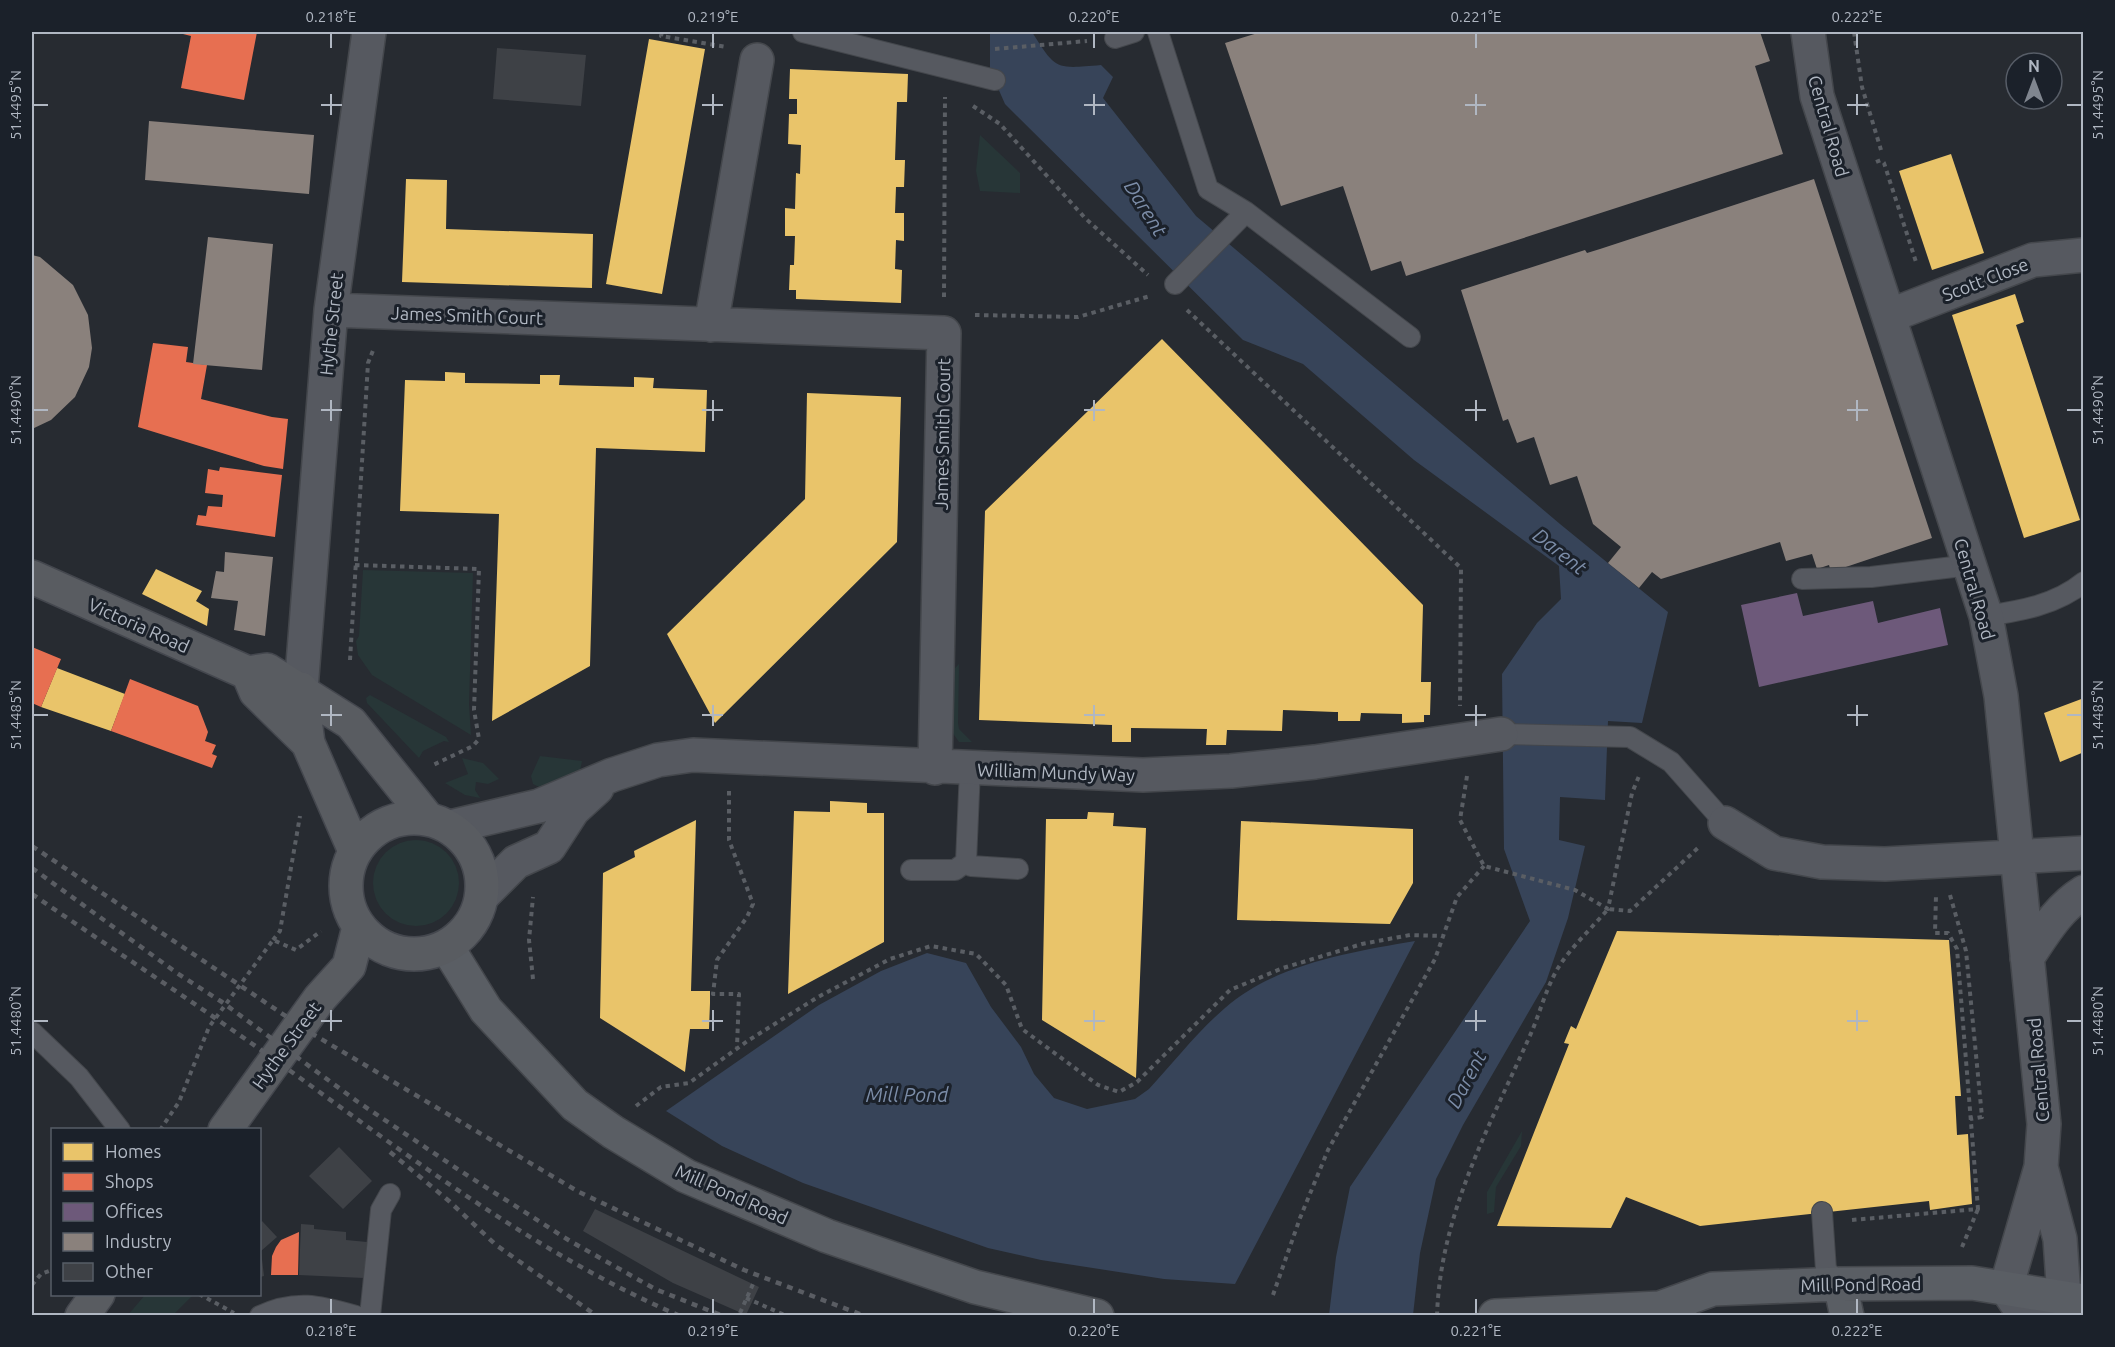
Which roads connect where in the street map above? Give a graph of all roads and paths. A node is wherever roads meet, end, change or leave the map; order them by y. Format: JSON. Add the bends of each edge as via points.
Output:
{"nodes":[{"id":1,"x":369,"y":32,"type":"edge"},
{"id":2,"x":662,"y":32,"type":"edge"},
{"id":3,"x":803,"y":32,"type":"edge"},
{"id":4,"x":1134,"y":32,"type":"edge"},
{"id":5,"x":1158,"y":32,"type":"edge"},
{"id":6,"x":1808,"y":32,"type":"edge"},
{"id":7,"x":1854,"y":32,"type":"edge"},
{"id":8,"x":1115,"y":38,"type":"joint"},
{"id":9,"x":1038,"y":46,"type":"dead end"},
{"id":10,"x":743,"y":54,"type":"joint"},
{"id":11,"x":994,"y":80,"type":"dead end"},
{"id":12,"x":945,"y":88,"type":"dead end"},
{"id":13,"x":964,"y":100,"type":"dead end"},
{"id":14,"x":1881,"y":150,"type":"dead end"},
{"id":15,"x":1884,"y":163,"type":"dead end"},
{"id":16,"x":1246,"y":212,"type":"junction"},
{"id":17,"x":2084,"y":255,"type":"edge"},
{"id":18,"x":1917,"y":265,"type":"dead end"},
{"id":19,"x":1171,"y":288,"type":"junction"},
{"id":20,"x":332,"y":310,"type":"junction"},
{"id":21,"x":1889,"y":316,"type":"junction"},
{"id":22,"x":957,"y":324,"type":"junction"},
{"id":23,"x":711,"y":325,"type":"junction"},
{"id":24,"x":1410,"y":337,"type":"dead end"},
{"id":25,"x":378,"y":344,"type":"dead end"},
{"id":26,"x":355,"y":565,"type":"junction"},
{"id":27,"x":1970,"y":565,"type":"junction"},
{"id":28,"x":32,"y":577,"type":"edge"},
{"id":29,"x":1802,"y":579,"type":"dead end"},
{"id":30,"x":2084,"y":582,"type":"edge"},
{"id":31,"x":1986,"y":616,"type":"junction"},
{"id":32,"x":350,"y":660,"type":"dead end"},
{"id":33,"x":248,"y":673,"type":"junction"},
{"id":34,"x":301,"y":689,"type":"junction"},
{"id":35,"x":1487,"y":736,"type":"junction"},
{"id":36,"x":1637,"y":742,"type":"junction"},
{"id":37,"x":308,"y":743,"type":"junction"},
{"id":38,"x":428,"y":767,"type":"dead end"},
{"id":39,"x":935,"y":768,"type":"junction"},
{"id":40,"x":970,"y":769,"type":"junction"},
{"id":41,"x":612,"y":775,"type":"junction"},
{"id":42,"x":729,"y":806,"type":"dead end"},
{"id":43,"x":308,"y":807,"type":"dead end"},
{"id":44,"x":439,"y":823,"type":"junction"},
{"id":45,"x":1725,"y":823,"type":"junction"},
{"id":46,"x":355,"y":851,"type":"junction"},
{"id":47,"x":2084,"y":853,"type":"edge"},
{"id":48,"x":2017,"y":855,"type":"junction"},
{"id":49,"x":966,"y":862,"type":"junction"},
{"id":50,"x":1484,"y":866,"type":"junction"},
{"id":51,"x":1018,"y":868,"type":"dead end"},
{"id":52,"x":911,"y":870,"type":"dead end"},
{"id":53,"x":1950,"y":887,"type":"dead end"},
{"id":54,"x":2084,"y":892,"type":"edge"},
{"id":55,"x":534,"y":893,"type":"dead end"},
{"id":56,"x":483,"y":895,"type":"junction"},
{"id":57,"x":1936,"y":900,"type":"dead end"},
{"id":58,"x":1608,"y":909,"type":"junction"},
{"id":59,"x":355,"y":918,"type":"junction"},
{"id":60,"x":1443,"y":936,"type":"junction"},
{"id":61,"x":273,"y":940,"type":"junction"},
{"id":62,"x":447,"y":947,"type":"junction"},
{"id":63,"x":2027,"y":958,"type":"junction"},
{"id":64,"x":533,"y":979,"type":"dead end"},
{"id":65,"x":32,"y":1032,"type":"edge"},
{"id":66,"x":737,"y":1048,"type":"junction"},
{"id":67,"x":633,"y":1108,"type":"dead end"},
{"id":68,"x":1970,"y":1119,"type":"junction"},
{"id":69,"x":118,"y":1128,"type":"edge"},
{"id":70,"x":161,"y":1128,"type":"edge"},
{"id":71,"x":226,"y":1128,"type":"edge"},
{"id":72,"x":2041,"y":1167,"type":"junction"},
{"id":73,"x":390,"y":1194,"type":"dead end"},
{"id":74,"x":1978,"y":1209,"type":"junction"},
{"id":75,"x":1822,"y":1212,"type":"dead end"},
{"id":76,"x":1850,"y":1220,"type":"dead end"},
{"id":77,"x":1968,"y":1233,"type":"dead end"},
{"id":78,"x":51,"y":1270,"type":"edge"},
{"id":79,"x":32,"y":1284,"type":"edge"},
{"id":80,"x":753,"y":1284,"type":"dead end"},
{"id":81,"x":1840,"y":1284,"type":"junction"},
{"id":82,"x":2006,"y":1288,"type":"junction"},
{"id":83,"x":1273,"y":1295,"type":"dead end"},
{"id":84,"x":97,"y":1296,"type":"edge"},
{"id":85,"x":203,"y":1296,"type":"edge"},
{"id":86,"x":746,"y":1298,"type":"junction"},
{"id":87,"x":2065,"y":1304,"type":"edge"},
{"id":88,"x":1660,"y":1308,"type":"junction"},
{"id":89,"x":740,"y":1313,"type":"dead end"},
{"id":90,"x":82,"y":1316,"type":"edge"},
{"id":91,"x":239,"y":1316,"type":"edge"},
{"id":92,"x":260,"y":1316,"type":"edge"},
{"id":93,"x":356,"y":1316,"type":"edge"},
{"id":94,"x":370,"y":1316,"type":"edge"},
{"id":95,"x":787,"y":1316,"type":"edge"},
{"id":96,"x":1097,"y":1316,"type":"edge"},
{"id":97,"x":1437,"y":1316,"type":"edge"},
{"id":98,"x":1495,"y":1316,"type":"edge"},
{"id":99,"x":1706,"y":1316,"type":"edge"},
{"id":100,"x":1847,"y":1316,"type":"edge"},
{"id":101,"x":2025,"y":1316,"type":"edge"}],
"edges":[{"from":1,"to":20,"type":"street","name":"Hythe Street"},
{"from":2,"to":10,"type":"path","via":[[661,36]]},
{"from":3,"to":11,"type":"lane"},
{"from":4,"to":8,"type":"lane"},
{"from":5,"to":16,"type":"lane","via":[[1208,189]]},
{"from":6,"to":21,"type":"street","name":"Central Road","via":[[1817,96]]},
{"from":7,"to":14,"type":"path","via":[[1862,87]]},
{"from":8,"to":9,"type":"path"},
{"from":10,"to":23,"type":"street"},
{"from":12,"to":22,"type":"path"},
{"from":13,"to":19,"type":"path","via":[[1000,124],[1085,218]]},
{"from":15,"to":18,"type":"path"},
{"from":16,"to":19,"type":"lane"},
{"from":16,"to":24,"type":"lane"},
{"from":17,"to":21,"type":"street","name":"Scott Close","via":[[2033,260]]},
{"from":19,"to":22,"type":"path","via":[[1078,317]]},
{"from":19,"to":35,"type":"path","via":[[1461,568],[1460,709]]},
{"from":20,"to":23,"type":"street","name":"James Smith Court"},
{"from":20,"to":34,"type":"street","name":"Hythe Street"},
{"from":21,"to":27,"type":"street","name":"Central Road"},
{"from":22,"to":23,"type":"street","name":"James Smith Court"},
{"from":22,"to":39,"type":"street","name":"James Smith Court"},
{"from":25,"to":26,"type":"path","via":[[368,363]]},
{"from":26,"to":32,"type":"path"},
{"from":26,"to":38,"type":"path","via":[[479,569],[474,719],[479,738],[467,750]]},
{"from":27,"to":29,"type":"lane","via":[[1871,577]]},
{"from":27,"to":31,"type":"street","name":"Central Road"},
{"from":28,"to":33,"type":"main road","name":"Victoria Road"},
{"from":30,"to":31,"type":"lane","via":[[2042,605]]},
{"from":31,"to":48,"type":"street","name":"Central Road","via":[[2001,696]]},
{"from":33,"to":34,"type":"main road","name":"Victoria Road","via":[[267,670]]},
{"from":33,"to":37,"type":"main road","via":[[256,692]]},
{"from":34,"to":37,"type":"main road"},
{"from":34,"to":44,"type":"main road","name":"Victoria Road","via":[[351,723]]},
{"from":35,"to":36,"type":"lane"},
{"from":35,"to":40,"type":"street","name":"William Mundy Way","via":[[1231,771],[1143,775]]},
{"from":35,"to":50,"type":"path","via":[[1460,820]]},
{"from":36,"to":45,"type":"lane","via":[[1671,762]]},
{"from":36,"to":58,"type":"path"},
{"from":37,"to":46,"type":"main road"},
{"from":39,"to":40,"type":"street","name":"William Mundy Way"},
{"from":39,"to":41,"type":"street","name":"William Mundy Way","via":[[693,755],[658,760]]},
{"from":40,"to":49,"type":"lane"},
{"from":41,"to":44,"type":"street","name":"William Mundy Way","via":[[539,806]]},
{"from":41,"to":56,"type":"street","name":"William Mundy Way","via":[[573,810],[549,847],[516,862]]},
{"from":42,"to":66,"type":"path","via":[[730,846],[753,904],[717,960],[713,994],[739,994]]},
{"from":43,"to":61,"type":"path","via":[[300,816],[280,931]]},
{"from":44,"to":46,"type":"main road","via":[[396,820],[374,830]]},
{"from":44,"to":56,"type":"main road","name":"Victoria Road","via":[[473,849],[482,871]]},
{"from":45,"to":48,"type":"street","via":[[1774,853],[1822,862],[1885,864]]},
{"from":45,"to":58,"type":"path","via":[[1630,911]]},
{"from":46,"to":59,"type":"main road","via":[[348,867],[346,891]]},
{"from":47,"to":48,"type":"street"},
{"from":48,"to":63,"type":"street","name":"Central Road"},
{"from":49,"to":51,"type":"lane","via":[[971,866]]},
{"from":49,"to":52,"type":"lane","via":[[955,870]]},
{"from":50,"to":58,"type":"path","via":[[1575,890]]},
{"from":50,"to":60,"type":"path","via":[[1457,897]]},
{"from":53,"to":68,"type":"path","via":[[1966,951],[1981,1105],[1982,1117]]},
{"from":54,"to":63,"type":"street","via":[[2052,919]]},
{"from":55,"to":64,"type":"path","via":[[529,940]]},
{"from":56,"to":62,"type":"main road","name":"Victoria Road","via":[[468,930]]},
{"from":57,"to":68,"type":"path","via":[[1935,933],[1948,933],[1957,949]]},
{"from":58,"to":97,"type":"path","via":[[1558,968],[1476,1152],[1459,1197],[1438,1288]]},
{"from":59,"to":61,"type":"path","via":[[296,950]]},
{"from":59,"to":62,"type":"main road","name":"Victoria Road","via":[[369,938],[390,950],[413,955]]},
{"from":59,"to":71,"type":"main road","name":"Hythe Street","via":[[349,966],[320,998]]},
{"from":60,"to":66,"type":"path","via":[[1410,934],[1362,944],[1282,968],[1230,990],[1137,1082],[1119,1092],[1098,1085],[1022,1029],[1006,985],[976,954],[931,946],[890,959],[818,997]]},
{"from":60,"to":83,"type":"path","via":[[1435,959],[1328,1150]]},
{"from":61,"to":70,"type":"path","via":[[209,1027],[179,1102]]},
{"from":62,"to":96,"type":"street","name":"Mill Pond Road","via":[[486,1010],[575,1105],[686,1176],[827,1236],[975,1287]]},
{"from":63,"to":72,"type":"street","name":"Central Road","via":[[2044,1124]]},
{"from":65,"to":69,"type":"lane","via":[[79,1077]]},
{"from":66,"to":67,"type":"path","via":[[689,1083],[661,1087]]},
{"from":68,"to":74,"type":"path"},
{"from":72,"to":82,"type":"street","name":"Central Road"},
{"from":72,"to":87,"type":"street","name":"Central Road","via":[[2060,1239]]},
{"from":73,"to":94,"type":"lane","via":[[381,1210]]},
{"from":74,"to":76,"type":"path"},
{"from":74,"to":77,"type":"path"},
{"from":75,"to":81,"type":"lane","via":[[1826,1270]]},
{"from":78,"to":79,"type":"path"},
{"from":80,"to":86,"type":"path"},
{"from":81,"to":82,"type":"street","name":"Mill Pond Road","via":[[1972,1283]]},
{"from":81,"to":88,"type":"street","name":"Mill Pond Road","via":[[1713,1289]]},
{"from":81,"to":100,"type":"street"},
{"from":82,"to":87,"type":"street","name":"Mill Pond Road"},
{"from":82,"to":101,"type":"street"},
{"from":84,"to":90,"type":"main road"},
{"from":85,"to":91,"type":"path"},
{"from":86,"to":89,"type":"path"},
{"from":86,"to":95,"type":"path"},
{"from":88,"to":98,"type":"street","name":"Mill Pond Road"},
{"from":88,"to":99,"type":"street","name":"Mill Pond Road"},
{"from":92,"to":93,"type":"lane","via":[[277,1308],[313,1304]]}]}
